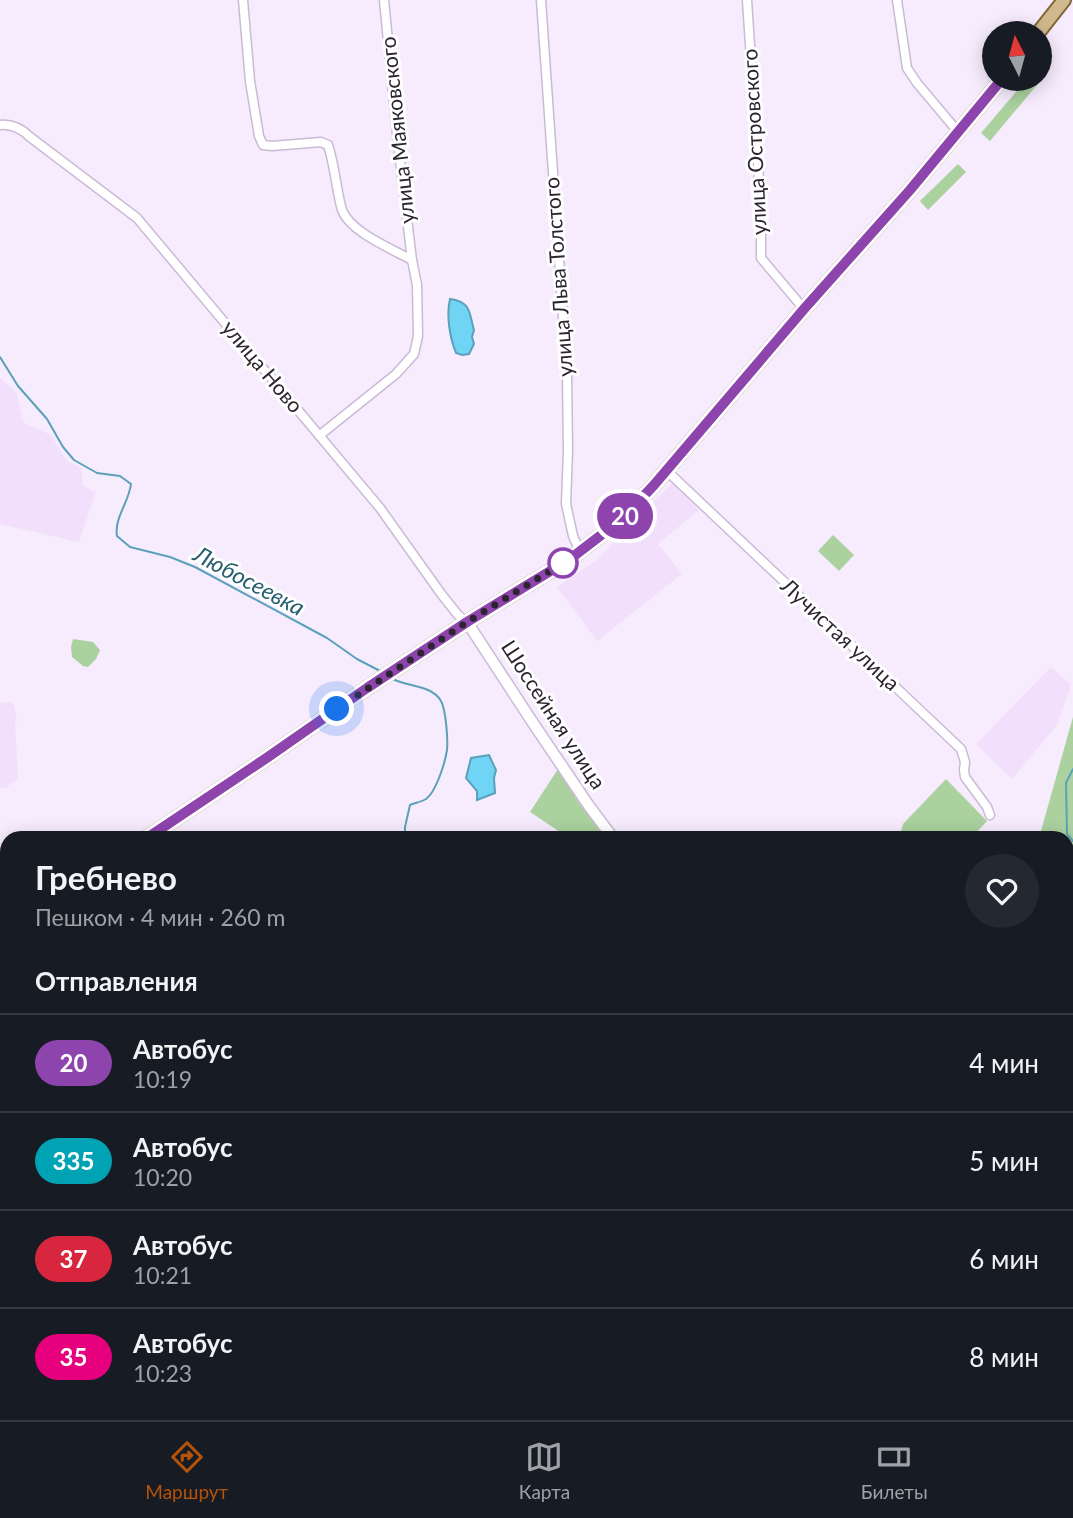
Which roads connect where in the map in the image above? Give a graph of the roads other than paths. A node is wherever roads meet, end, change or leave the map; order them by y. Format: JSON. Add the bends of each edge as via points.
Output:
{"nodes":[{"id":1,"x":243,"y":0,"type":"edge"},
{"id":2,"x":384,"y":0,"type":"edge"},
{"id":3,"x":541,"y":0,"type":"edge"},
{"id":4,"x":747,"y":0,"type":"edge"},
{"id":5,"x":897,"y":0,"type":"edge"},
{"id":6,"x":1065,"y":0,"type":"edge"},
{"id":7,"x":1048,"y":21,"type":"edge"},
{"id":8,"x":992,"y":91,"type":"edge"},
{"id":9,"x":0,"y":125,"type":"edge"},
{"id":10,"x":958,"y":133,"type":"junction"},
{"id":11,"x":412,"y":260,"type":"junction"},
{"id":12,"x":804,"y":309,"type":"junction"},
{"id":13,"x":320,"y":435,"type":"junction"},
{"id":14,"x":666,"y":470,"type":"junction"},
{"id":15,"x":580,"y":552,"type":"junction"},
{"id":16,"x":467,"y":622,"type":"junction"},
{"id":17,"x":990,"y":815,"type":"dead end"},
{"id":18,"x":157,"y":831,"type":"edge"},
{"id":19,"x":608,"y":831,"type":"edge"}],
"edges":[{"from":1,"to":11,"type":"street","name":"улица Маяковского","via":[[250,81],[263,145],[328,145],[348,222]]},
{"from":2,"to":11,"type":"street","name":"улица Маяковского"},
{"from":3,"to":15,"type":"street","name":"улица Льва Толстого","via":[[567,374],[566,504]]},
{"from":4,"to":12,"type":"street","name":"улица Островского","via":[[761,258]]},
{"from":5,"to":10,"type":"street","via":[[907,68]]},
{"from":6,"to":7,"type":"main road"},
{"from":8,"to":10,"type":"main road"},
{"from":9,"to":13,"type":"street","name":"улица Ново","via":[[25,131],[137,218]]},
{"from":10,"to":12,"type":"main road"},
{"from":11,"to":13,"type":"street","name":"улица Маяковского","via":[[419,316],[414,354]]},
{"from":12,"to":14,"type":"main road"},
{"from":13,"to":16,"type":"street","name":"улица Ново"},
{"from":14,"to":15,"type":"main road","via":[[622,519]]},
{"from":14,"to":17,"type":"street","name":"Лучистая улица","via":[[961,749],[965,777]]},
{"from":15,"to":16,"type":"main road"},
{"from":16,"to":18,"type":"main road"},
{"from":16,"to":19,"type":"street","name":"Шоссейная улица"}]}
